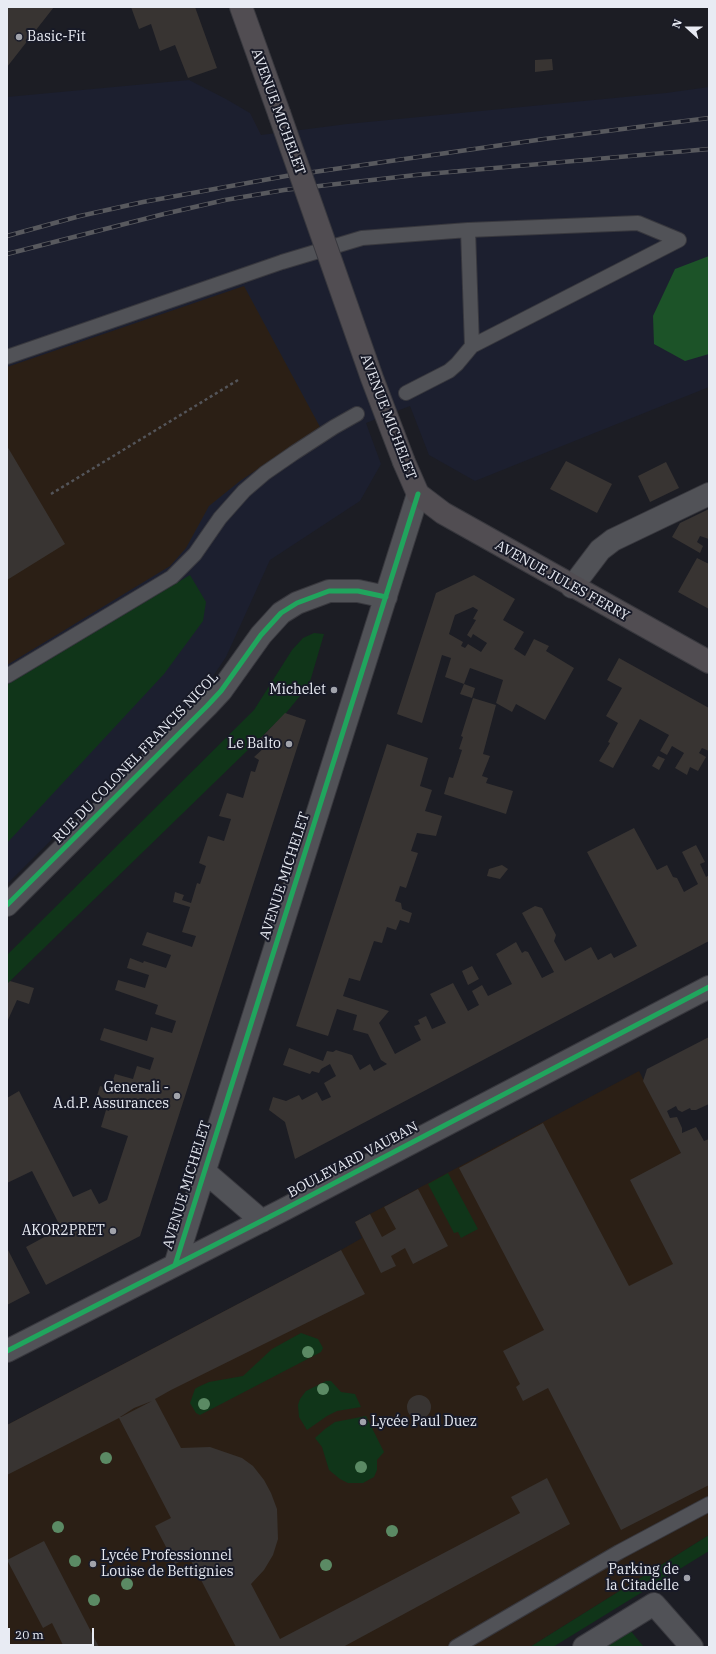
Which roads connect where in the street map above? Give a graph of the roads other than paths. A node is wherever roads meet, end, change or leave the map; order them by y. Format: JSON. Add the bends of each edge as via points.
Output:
{"nodes":[{"id":1,"x":241,"y":7,"type":"edge"},
{"id":2,"x":468,"y":230,"type":"junction"},
{"id":3,"x":472,"y":346,"type":"junction"},
{"id":4,"x":7,"y":357,"type":"edge"},
{"id":5,"x":406,"y":393,"type":"dead end"},
{"id":6,"x":357,"y":414,"type":"dead end"},
{"id":7,"x":418,"y":494,"type":"junction"},
{"id":8,"x":709,"y":494,"type":"edge"},
{"id":9,"x":572,"y":586,"type":"junction"},
{"id":10,"x":386,"y":597,"type":"junction"},
{"id":11,"x":709,"y":662,"type":"edge"},
{"id":12,"x":7,"y":676,"type":"edge"},
{"id":13,"x":7,"y":905,"type":"edge"},
{"id":14,"x":709,"y":987,"type":"edge"},
{"id":15,"x":204,"y":1171,"type":"junction"},
{"id":16,"x":262,"y":1221,"type":"junction"},
{"id":17,"x":175,"y":1265,"type":"junction"},
{"id":18,"x":7,"y":1351,"type":"edge"},
{"id":19,"x":709,"y":1504,"type":"edge"},
{"id":20,"x":456,"y":1647,"type":"edge"},
{"id":21,"x":584,"y":1647,"type":"edge"},
{"id":22,"x":692,"y":1647,"type":"edge"}],
"edges":[{"from":1,"to":7,"type":"main road","name":"AVENUE MICHELET","bridge":true,"via":[[372,378]]},
{"from":2,"to":3,"type":"lane"},
{"from":2,"to":3,"type":"lane","via":[[638,223],[679,240]]},
{"from":2,"to":4,"type":"lane","via":[[362,238],[282,262]]},
{"from":3,"to":5,"type":"lane","via":[[448,371]]},
{"from":6,"to":12,"type":"lane","via":[[288,457],[244,491],[220,518],[195,554],[172,577]]},
{"from":7,"to":9,"type":"main road","name":"AVENUE JULES FERRY","via":[[442,514]]},
{"from":7,"to":10,"type":"street","name":"AVENUE MICHELET"},
{"from":8,"to":9,"type":"street","via":[[613,540],[600,550]]},
{"from":9,"to":11,"type":"main road","name":"AVENUE JULES FERRY"},
{"from":10,"to":13,"type":"street","name":"RUE DU COLONEL FRANCIS NICOL","via":[[358,591],[329,591],[297,603],[281,613],[261,635],[212,701]]},
{"from":10,"to":15,"type":"street","name":"AVENUE MICHELET"},
{"from":14,"to":16,"type":"street","name":"BOULEVARD VAUBAN"},
{"from":15,"to":16,"type":"street"},
{"from":15,"to":17,"type":"street","name":"AVENUE MICHELET"},
{"from":16,"to":17,"type":"street","name":"BOULEVARD VAUBAN"},
{"from":17,"to":18,"type":"street","name":"BOULEVARD VAUBAN"},
{"from":19,"to":20,"type":"lane","via":[[619,1552]]},
{"from":21,"to":22,"type":"street","via":[[654,1604]]}]}
